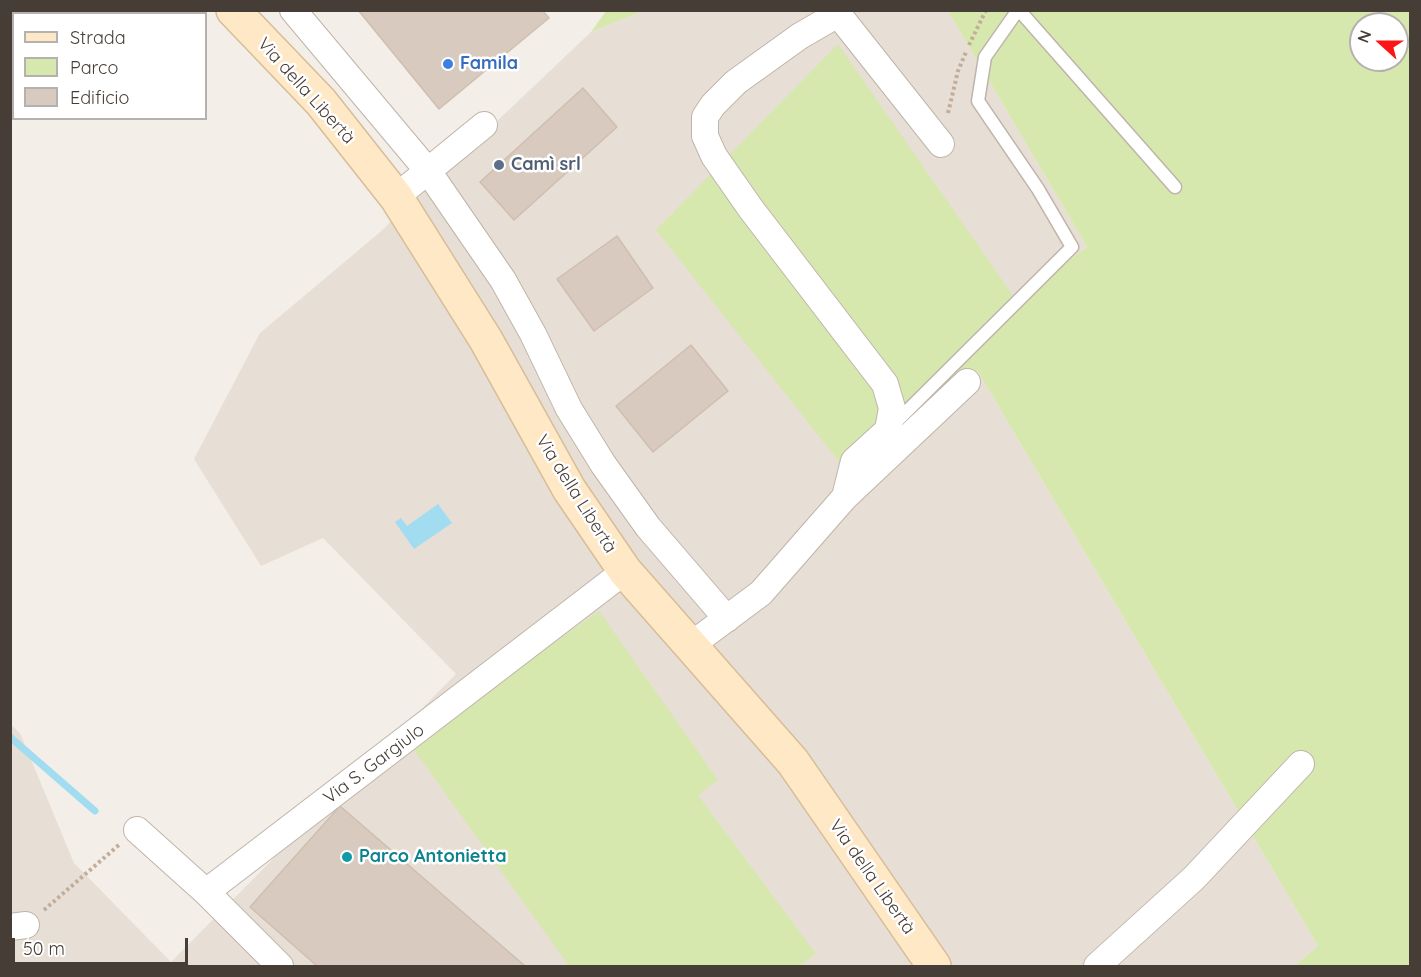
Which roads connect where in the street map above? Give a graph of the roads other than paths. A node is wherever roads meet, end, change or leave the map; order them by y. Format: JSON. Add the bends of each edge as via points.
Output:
{"nodes":[{"id":1,"x":233,"y":10,"type":"edge"},
{"id":2,"x":293,"y":10,"type":"edge"},
{"id":3,"x":1018,"y":10,"type":"edge"},
{"id":4,"x":484,"y":125,"type":"dead end"},
{"id":5,"x":940,"y":144,"type":"road end"},
{"id":6,"x":428,"y":171,"type":"junction"},
{"id":7,"x":1175,"y":187,"type":"dead end"},
{"id":8,"x":396,"y":197,"type":"junction"},
{"id":9,"x":967,"y":382,"type":"dead end"},
{"id":10,"x":888,"y":430,"type":"junction"},
{"id":11,"x":845,"y":497,"type":"junction"},
{"id":12,"x":625,"y":571,"type":"junction"},
{"id":13,"x":727,"y":619,"type":"junction"},
{"id":14,"x":690,"y":645,"type":"junction"},
{"id":15,"x":1301,"y":764,"type":"dead end"},
{"id":16,"x":137,"y":830,"type":"road end"},
{"id":17,"x":206,"y":892,"type":"junction"},
{"id":18,"x":280,"y":966,"type":"edge"},
{"id":19,"x":934,"y":966,"type":"edge"},
{"id":20,"x":1097,"y":966,"type":"edge"}],
"edges":[{"from":1,"to":8,"type":"main road","name":"Via della Libertà","via":[[321,102]]},
{"from":2,"to":6,"type":"street"},
{"from":3,"to":7,"type":"lane"},
{"from":3,"to":10,"type":"lane","via":[[985,57],[978,101],[1072,247]]},
{"from":4,"to":6,"type":"street"},
{"from":5,"to":10,"type":"street","via":[[838,14],[736,82],[705,117],[705,136],[714,156],[885,384],[892,408]]},
{"from":6,"to":8,"type":"street"},
{"from":6,"to":13,"type":"street","via":[[503,280],[569,409],[609,472],[648,527]]},
{"from":8,"to":12,"type":"main road","name":"Via della Libertà","via":[[486,340],[569,489]]},
{"from":9,"to":11,"type":"street"},
{"from":10,"to":11,"type":"street","via":[[854,461]]},
{"from":11,"to":13,"type":"street","via":[[761,593]]},
{"from":12,"to":14,"type":"main road","name":"Via della Libertà"},
{"from":12,"to":17,"type":"street","name":"Via S. Gargiulo"},
{"from":13,"to":14,"type":"street"},
{"from":14,"to":19,"type":"main road","name":"Via della Libertà","via":[[793,762]]},
{"from":15,"to":20,"type":"street","via":[[1194,878]]},
{"from":16,"to":17,"type":"street"},
{"from":17,"to":18,"type":"street"}]}
